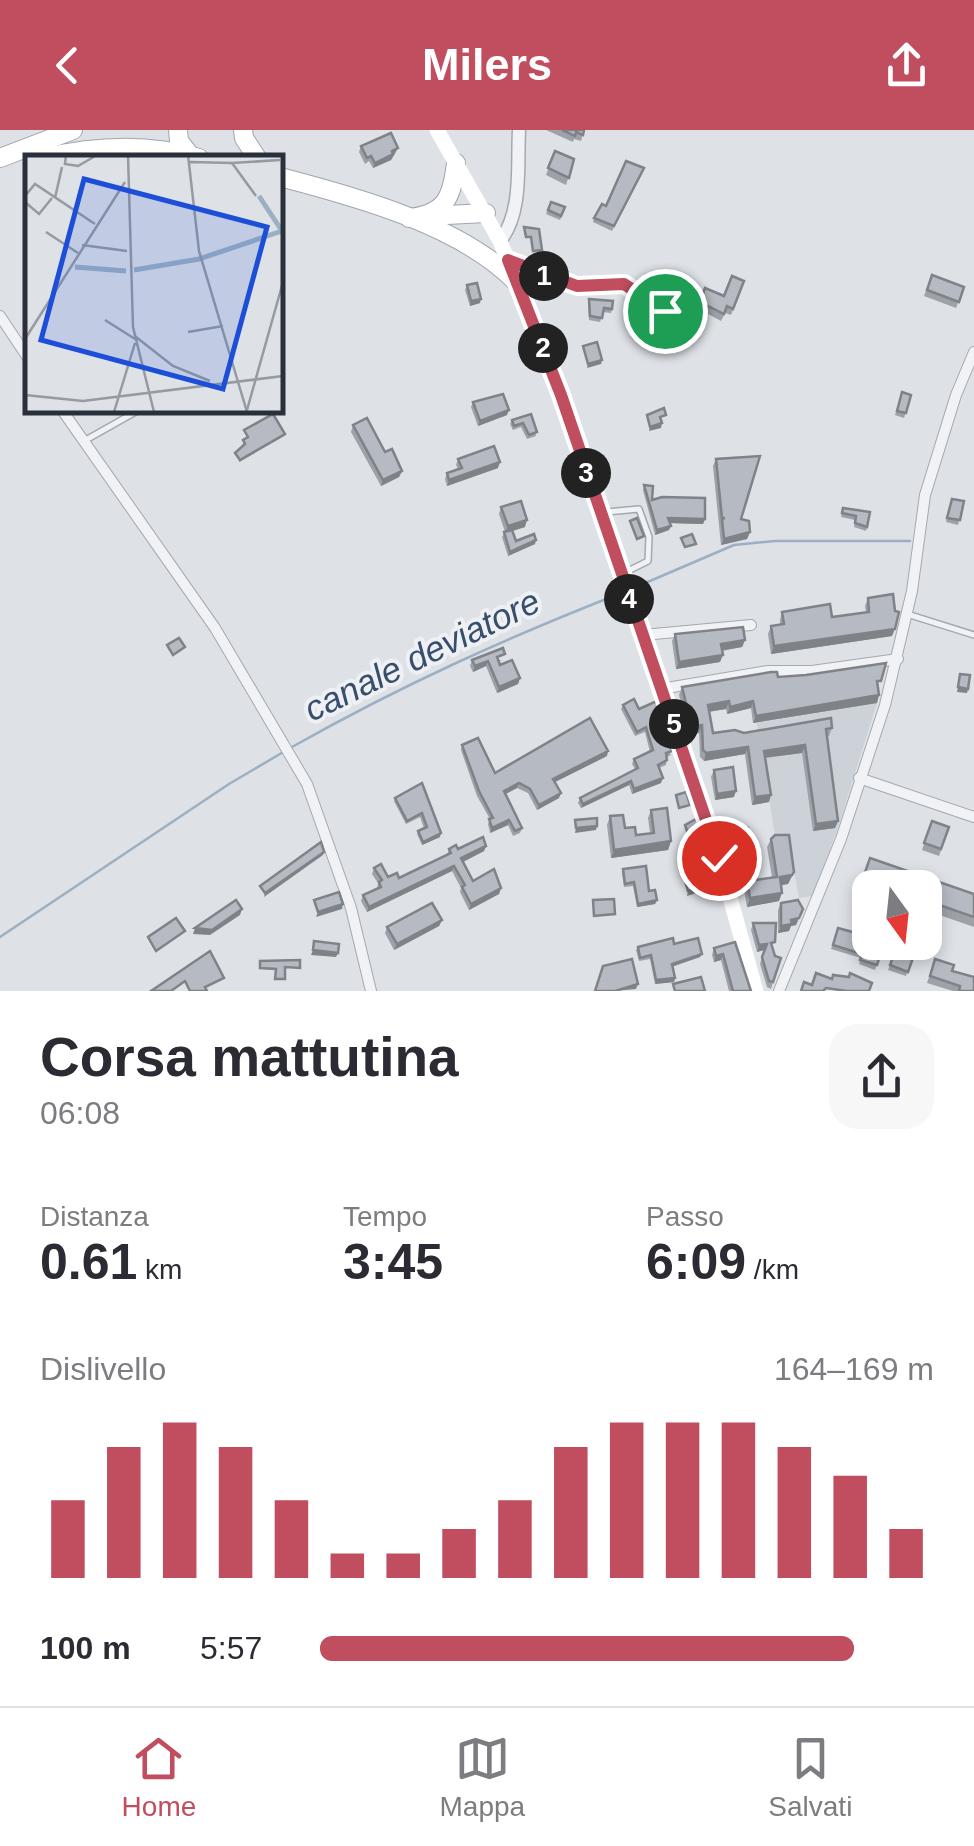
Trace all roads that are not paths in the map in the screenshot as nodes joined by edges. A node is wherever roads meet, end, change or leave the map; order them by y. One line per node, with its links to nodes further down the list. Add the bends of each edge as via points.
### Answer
1 (72, 130): 10 (main road)
2 (178, 130): 8 (main road)
3 (437, 130): 12 (main road)
4 (519, 130): 18 (street, via 514,210)
5 (241, 133): 9 (main road)
6 (62, 155): 7 (main road, via 108,148)
7 (184, 155)
8 (194, 155)
9 (255, 155)
10 (0, 158)
11 (25, 162): 13 (main road)
12 (456, 163): 15 (main road); 16 (main road, via 443,205)
13 (0, 168)
14 (282, 176): 16 (main road)
15 (486, 213): 16 (main road); 17 (main road); 18 (main road)
16 (417, 217): 17 (main road)
17 (454, 236): 20 (main road)
18 (500, 240): 19 (main road)
19 (508, 260): 20 (main road); 21 (lane, via 577,286 624,284 651,304)
20 (518, 284): 28 (main road)
21 (682, 314)
22 (0, 316): 24 (street)
23 (974, 352): 30 (street, via 925,494)
24 (25, 354)
25 (63, 412): 27 (street)
26 (136, 412): 27 (lane)
27 (84, 442): 38 (street, via 215,628 292,757 322,819)
28 (600, 514): 29 (main road); 29 (lane, via 639,509 648,561)
29 (625, 585): 33 (main road)
30 (907, 614): 32 (lane); 34 (street)
31 (751, 625): 33 (street)
32 (974, 635)
33 (642, 636): 35 (main road)
34 (898, 658): 35 (street); 36 (street)
35 (662, 689): 39 (main road)
36 (859, 778): 37 (street); 40 (street)
37 (974, 818)
38 (371, 991)
39 (756, 991)
40 (779, 991)

